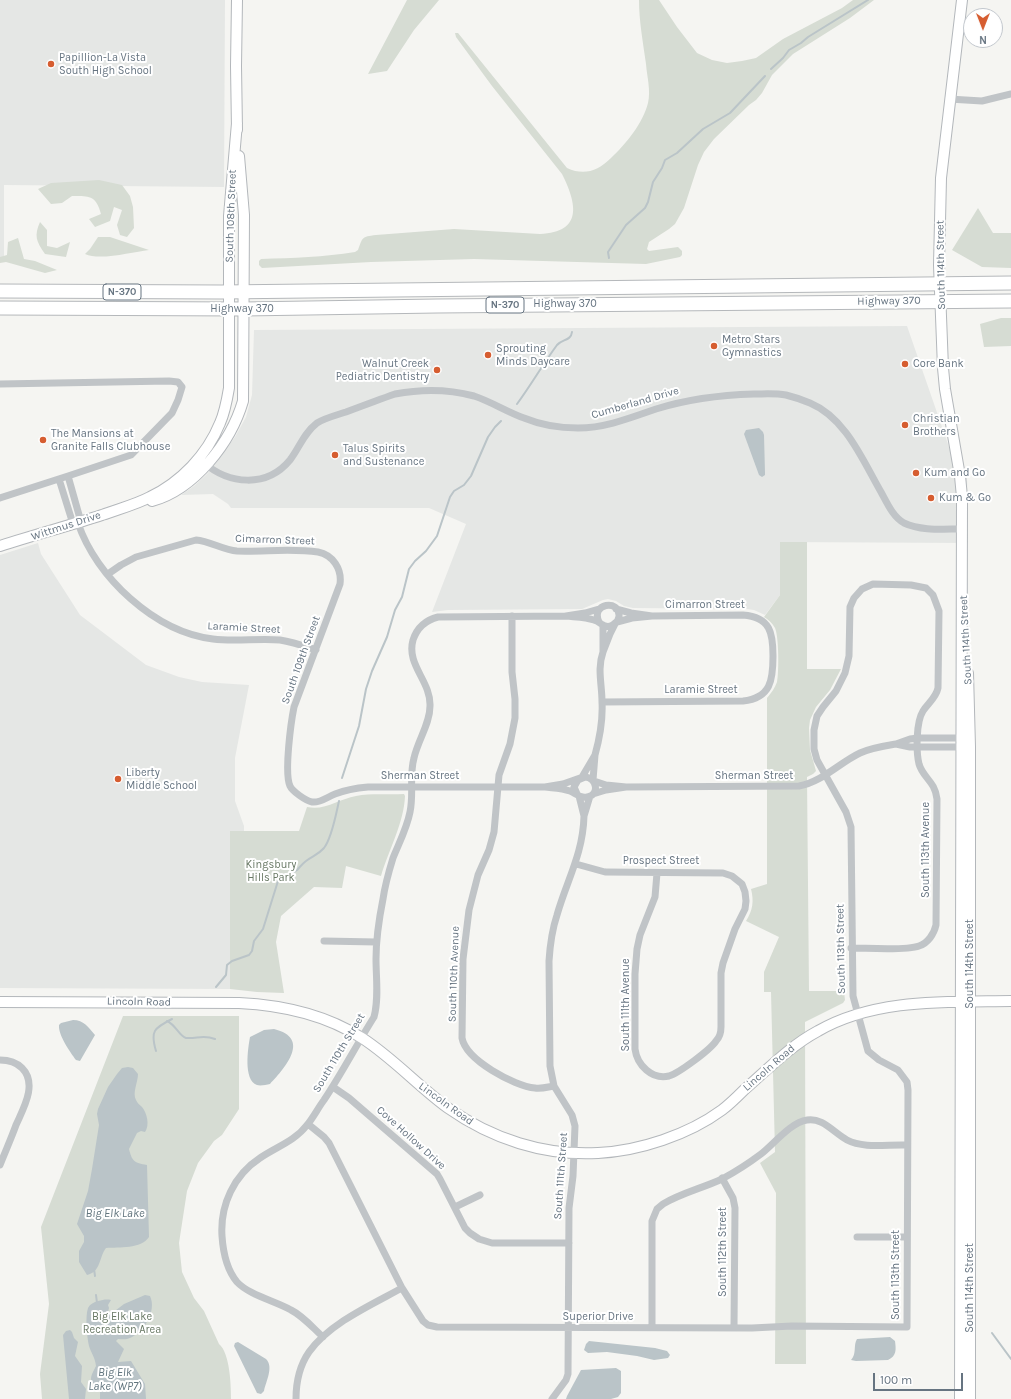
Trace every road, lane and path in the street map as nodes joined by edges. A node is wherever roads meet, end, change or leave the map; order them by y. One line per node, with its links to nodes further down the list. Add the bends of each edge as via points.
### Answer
1 (237, 0): 5 (street, South 108th Street)
2 (962, 0): 4 (street, South 114th Street)
3 (1011, 94): 4 (street, via 982,101)
4 (949, 99): 7 (street, South 114th Street, via 941,178)
5 (237, 123): 9 (street, South 108th Street, via 229,216); 10 (street, South 108th Street, via 244,215)
6 (1011, 283): 7 (highway, Highway 370 / N-370)
7 (940, 284): 10 (highway, Highway 370 / N-370); 12 (street, South 114th Street)
8 (0, 292): 9 (highway, Highway 370 / N-370)
9 (229, 292): 10 (highway, Highway 370 / N-370); 14 (street, South 108th Street)
10 (244, 292): 15 (street, Wittmus Drive)
11 (1011, 300): 12 (highway, Highway 370 / N-370)
12 (941, 301): 15 (highway, Highway 370 / N-370); 22 (street, South 114th Street, via 943,368 960,476)
13 (0, 308): 14 (highway, Highway 370 / N-370)
14 (229, 309): 15 (highway, Highway 370 / N-370); 17 (street, Wittmus Drive, via 229,388 226,408 221,423 204,452)
15 (244, 309): 17 (street, Wittmus Drive, via 243,400 239,416 223,442)
16 (0, 384): 18 (street, via 169,380 178,382 182,387 172,413 131,455)
17 (202, 462): 21 (street, Wittmus Drive, via 186,484 169,495); 22 (street, Cumberland Drive, via 232,478 251,481 261,479 286,464 303,437 318,422 407,392 440,390 460,393 538,423 578,428 629,419 694,399 727,395 786,395 813,404 836,420 853,442 892,511 903,522 918,527)
18 (68, 476): 19 (street); 21 (street)
19 (59, 479): 20 (street); 21 (street)
20 (0, 498)
21 (77, 523): 23 (street, Wittmus Drive); 25 (street, Laramie Street)
22 (961, 529): 39 (street, South 114th Street)
23 (0, 546)
24 (330, 557): 25 (street, Cimarron Street, via 313,551 234,550 193,540 136,558); 34 (street, South 109th Street, via 338,569 340,582)
25 (108, 574): 34 (street, Laramie Street, via 134,601 184,632 217,639 283,641)
26 (858, 593): 38 (street, South 113th Avenue, via 862,588 873,584 911,584 926,588 935,599 939,611 938,688 920,716); 43 (street, South 113th Street, via 850,607 850,650 845,673 836,691 820,711 815,724 815,752)
27 (616, 608): 28 (street, via 608,605); 31 (street, Cimarron Street); 33 (street, via 619,614)
28 (599, 609): 30 (street); 32 (street, via 597,616)
29 (512, 616): 30 (street); 46 (street, South 110th Avenue, via 515,718 510,744 500,770); 49 (street, South 110th Street, via 438,617 422,625 415,634 412,654 414,663 427,686 430,706 428,720 414,756)
30 (566, 616): 32 (street, via 588,618)
31 (652, 616): 33 (street, Cimarron Street); 36 (street, Cimarron Street, via 754,617 763,622 772,634)
32 (601, 623): 33 (street, via 607,626); 35 (street)
33 (616, 623): 35 (street)
34 (316, 650): 52 (street, South 109th Street, via 294,707 291,723 288,774 290,787)
35 (603, 652): 37 (street, via 599,669)
36 (773, 661): 37 (street, Laramie Street, via 773,675 768,687 760,696 750,700)
37 (602, 702): 42 (street, via 601,728)
38 (918, 738): 39 (street, Sherman Street); 40 (street, Sherman Street); 41 (street, South 113th Avenue)
39 (966, 743): 41 (street, Sherman Street); 61 (street, South 114th Street)
40 (896, 744): 41 (street, Sherman Street); 43 (street, Sherman Street, via 860,753)
41 (918, 747): 58 (street, South 113th Avenue, via 920,769 933,785 937,799 937,920 933,934 918,947)
42 (595, 754): 44 (street); 45 (street)
43 (825, 774): 48 (street, Sherman Street, via 809,784 792,787); 58 (street, South 113th Street, via 846,812 851,827)
44 (581, 777): 45 (street); 47 (street, Sherman Street); 50 (street, via 574,787)
45 (593, 781): 48 (street, Sherman Street); 51 (street, via 596,788)
46 (498, 787): 47 (street, Sherman Street); 49 (street, Sherman Street); 66 (street, South 110th Avenue, via 497,815 491,845 475,885 466,924 463,1041 473,1056 505,1078 532,1088)
47 (545, 787): 50 (street, Sherman Street, via 563,789)
48 (626, 787): 51 (street, Sherman Street)
49 (412, 788): 52 (street, Sherman Street, via 368,787 334,794 322,801 312,802); 57 (street, South 110th Street, via 410,812 393,858)
50 (578, 795): 51 (street, via 584,798); 53 (street, South 111th Street)
51 (592, 795): 53 (street, South 111th Street)
52 (299, 796)
53 (584, 816): 54 (street, South 111th Street)
54 (576, 864): 55 (street, Prospect Street, via 605,872); 66 (street, South 111th Street, via 557,915 550,946 550,1066)
55 (657, 873): 65 (street, South 111th Avenue, via 656,893 640,936 636,956 636,1049 637,1058 643,1068 652,1074); 65 (street, Prospect Street, via 723,873 734,877 743,886 746,898 745,909 735,929 722,969 720,1036 713,1045 680,1071)
56 (324, 941): 57 (street)
57 (376, 942): 63 (street, South 110th Street, via 376,1010)
58 (851, 948): 62 (street, South 113th Street, via 853,996)
59 (1011, 1001): 61 (street, Lincoln Road)
60 (0, 1002): 63 (street, Lincoln Road, via 254,1004 315,1016)
61 (966, 1002): 62 (street, Lincoln Road, via 898,1006); 86 (street, South 114th Street); 87 (street, South 114th Street)
62 (858, 1014): 69 (street, South 113th Street, via 868,1051 898,1070 907,1082); 70 (street, Lincoln Road, via 819,1030 792,1047 722,1110 682,1133 633,1148 599,1153)
63 (362, 1038): 67 (street, South 110th Street); 70 (street, Lincoln Road, via 448,1108 475,1125 520,1144)
64 (0, 1060): 71 (street, via 18,1064 28,1076 29,1084 28,1098)
65 (663, 1076)
66 (554, 1086): 70 (street, South 111th Street, via 574,1120)
67 (333, 1087): 68 (street, South 110th Street); 74 (street, Cove Hollow Drive, via 436,1174)
68 (308, 1124): 78 (street, via 329,1143); 83 (street, via 294,1138 250,1166 235,1183 222,1215 222,1247 237,1282 298,1314)
69 (907, 1145): 72 (street, via 855,1143 816,1120 807,1120 796,1124 761,1154); 76 (street, South 113th Street)
70 (574, 1153): 77 (street, South 111th Street)
71 (0, 1165)
72 (722, 1178): 79 (street, via 670,1200 654,1214); 82 (street, South 112th Street, via 735,1203)
73 (480, 1194): 74 (street)
74 (455, 1207): 77 (street, Cove Hollow Drive, via 468,1230 482,1241)
75 (857, 1237): 76 (street)
76 (907, 1237): 80 (street, South 113th Street)
77 (569, 1243): 81 (street, South 111th Street)
78 (402, 1288): 81 (street, Superior Drive, via 428,1325); 83 (street, via 332,1329)
79 (652, 1327): 81 (street, Superior Drive); 82 (street, Superior Drive)
80 (907, 1327): 82 (street, Superior Drive)
81 (569, 1328): 85 (street, South 111th Street, via 568,1374)
82 (734, 1328)
83 (323, 1337): 84 (street, via 309,1353 300,1372)
84 (296, 1399)
85 (552, 1399)
86 (960, 1399)
87 (970, 1399)

